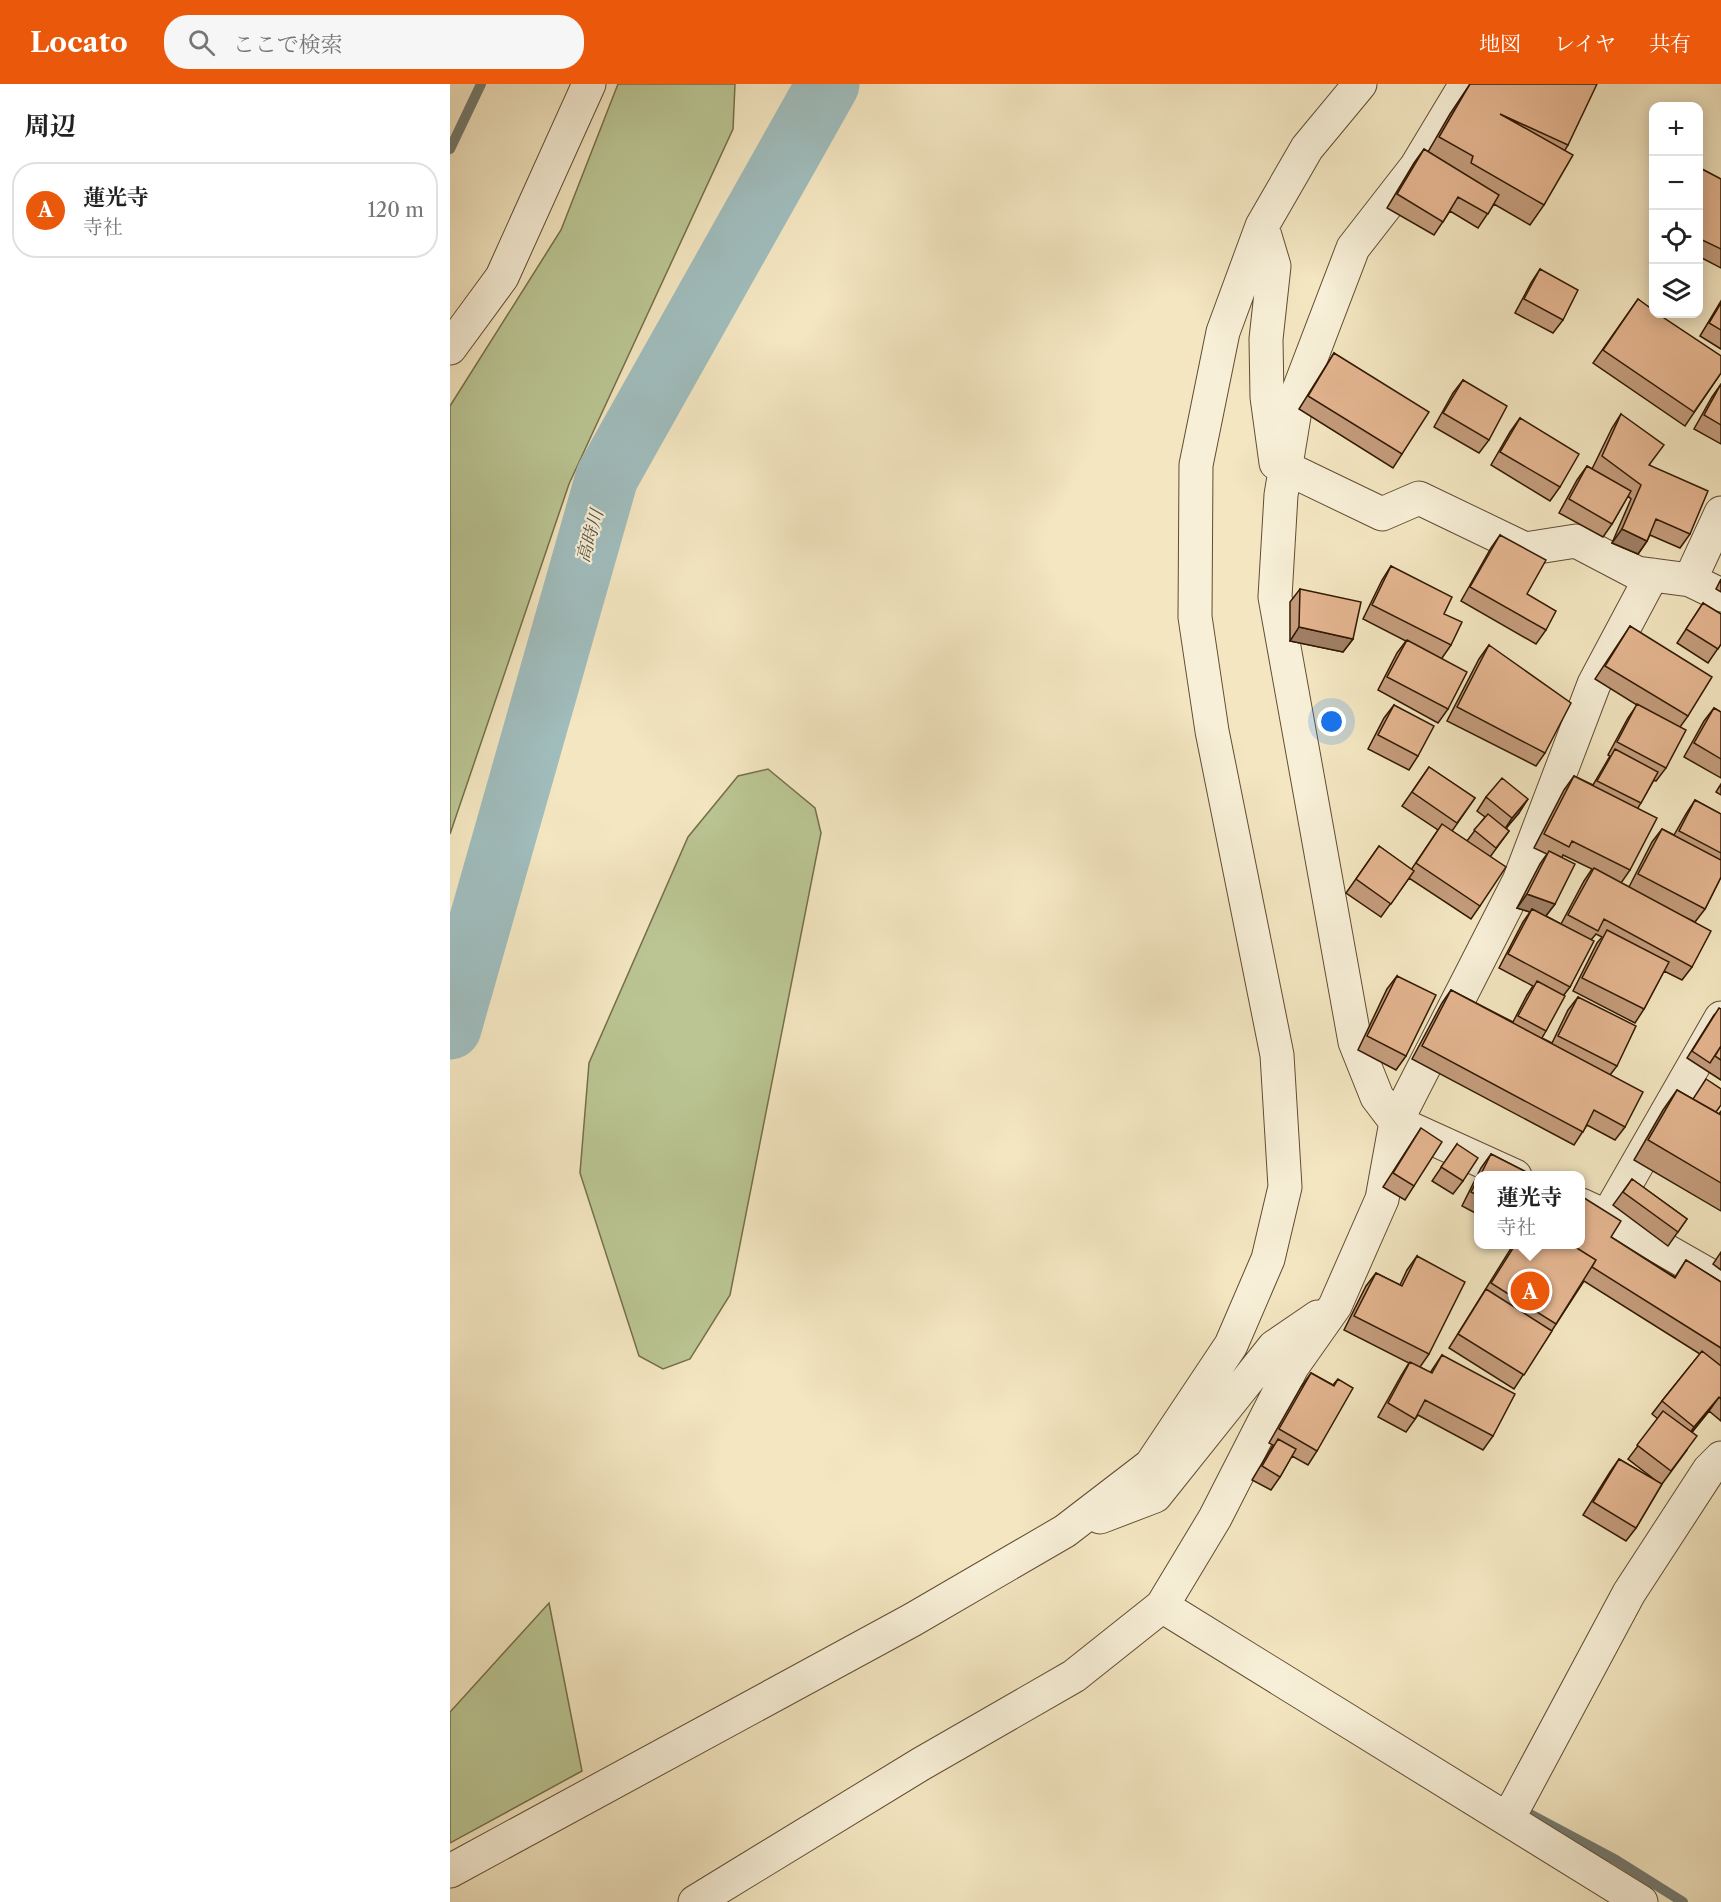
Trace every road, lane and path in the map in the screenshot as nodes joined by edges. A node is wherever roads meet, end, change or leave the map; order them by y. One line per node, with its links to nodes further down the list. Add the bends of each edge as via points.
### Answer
1 (589, 84): 5 (street, via 502,277)
2 (1360, 84): 4 (street, via 1307,148)
3 (1466, 84): 6 (street, via 1416,167 1353,248 1298,392)
4 (1262, 226): 6 (street, via 1274,266 1266,339 1267,396 1276,463); 18 (street, via 1223,332 1196,465 1195,617 1212,731 1277,1055 1285,1186 1268,1259 1231,1345 1151,1465)
5 (450, 348)
6 (1286, 467): 8 (street, via 1382,514 1419,498 1525,549 1575,541 1637,573); 12 (street, via 1275,597 1355,1042 1377,1097)
7 (1721, 513): 9 (street)
8 (1652, 575): 9 (street); 12 (street, via 1594,684 1519,881)
9 (1690, 580): 10 (street)
10 (1721, 596)
11 (1721, 1018): 14 (street)
12 (1396, 1122): 13 (street); 16 (street, via 1382,1199)
13 (1504, 1171)
14 (1594, 1211): 15 (street)
15 (1721, 1282)
16 (1335, 1306): 18 (street, via 1274,1347 1155,1496); 19 (street, via 1292,1367 1215,1518)
17 (1721, 1458): 20 (street, via 1708,1470 1629,1593)
18 (1065, 1531): 21 (street, via 912,1620)
19 (1162, 1606): 20 (street); 22 (street, via 1074,1676)
20 (1508, 1819): 23 (street)
21 (450, 1871)
22 (695, 1902)
23 (1641, 1902)

